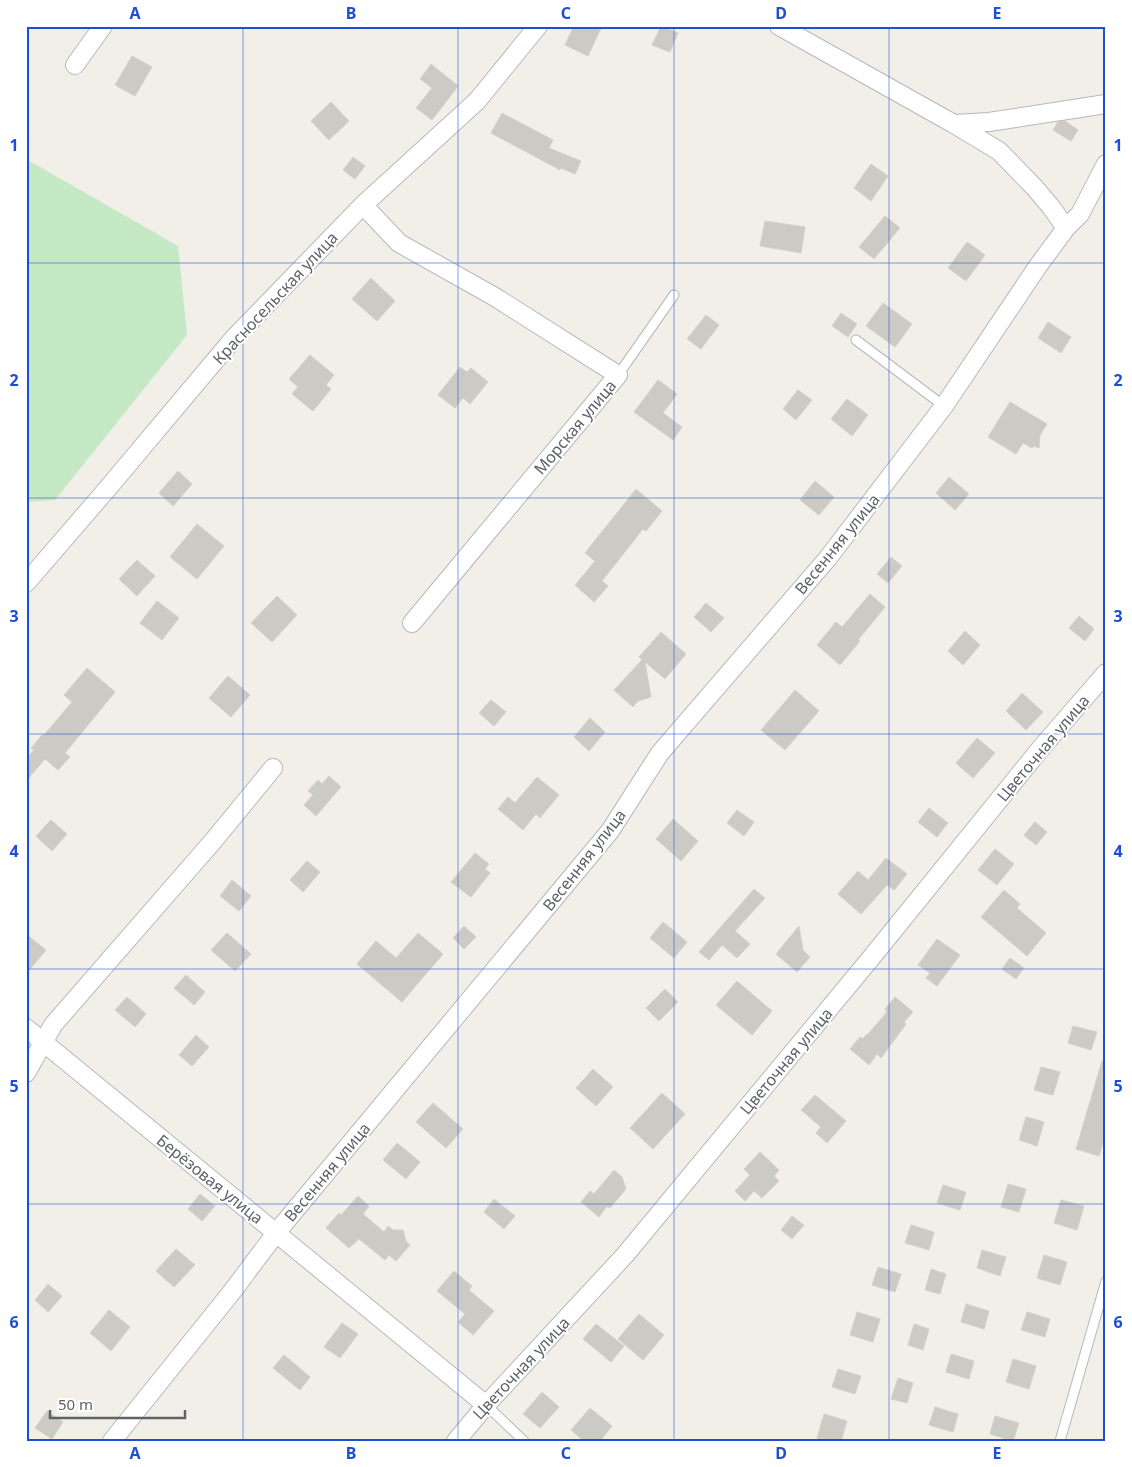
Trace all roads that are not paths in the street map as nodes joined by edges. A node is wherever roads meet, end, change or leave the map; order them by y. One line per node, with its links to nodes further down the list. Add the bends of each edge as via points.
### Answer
1 (103, 26): 4 (street)
2 (538, 26): 8 (street, Красносельская улица, via 477,101)
3 (779, 26): 6 (street)
4 (75, 65)
5 (1106, 104): 6 (street, via 989,122)
6 (954, 124): 9 (street, via 999,151 1035,188)
7 (1106, 164): 9 (street, Весенняя улица, via 1080,214)
8 (363, 205): 12 (street, Морская улица, via 399,243 495,296); 14 (street, Красносельская улица, via 234,338)
9 (1066, 228): 13 (street, Весенняя улица)
10 (674, 294): 12 (lane)
11 (856, 340): 13 (lane)
12 (618, 375): 15 (street, Морская улица)
13 (944, 406): 21 (street, Весенняя улица, via 828,558 660,754 610,831)
14 (26, 583)
15 (412, 623)
16 (1106, 673): 23 (street, Цветочная улица, via 625,1255)
17 (273, 768): 19 (street, via 53,1025)
18 (26, 1028): 19 (street, Берёзовая улица)
19 (43, 1043): 20 (street); 21 (street, Берёзовая улица)
20 (26, 1073)
21 (276, 1233): 23 (street, Берёзовая улица); 24 (street, Весенняя улица)
22 (1106, 1280): 27 (lane)
23 (486, 1405): 25 (street, Цветочная улица); 26 (lane)
24 (112, 1441)
25 (456, 1441)
26 (524, 1441)
27 (1060, 1441)

